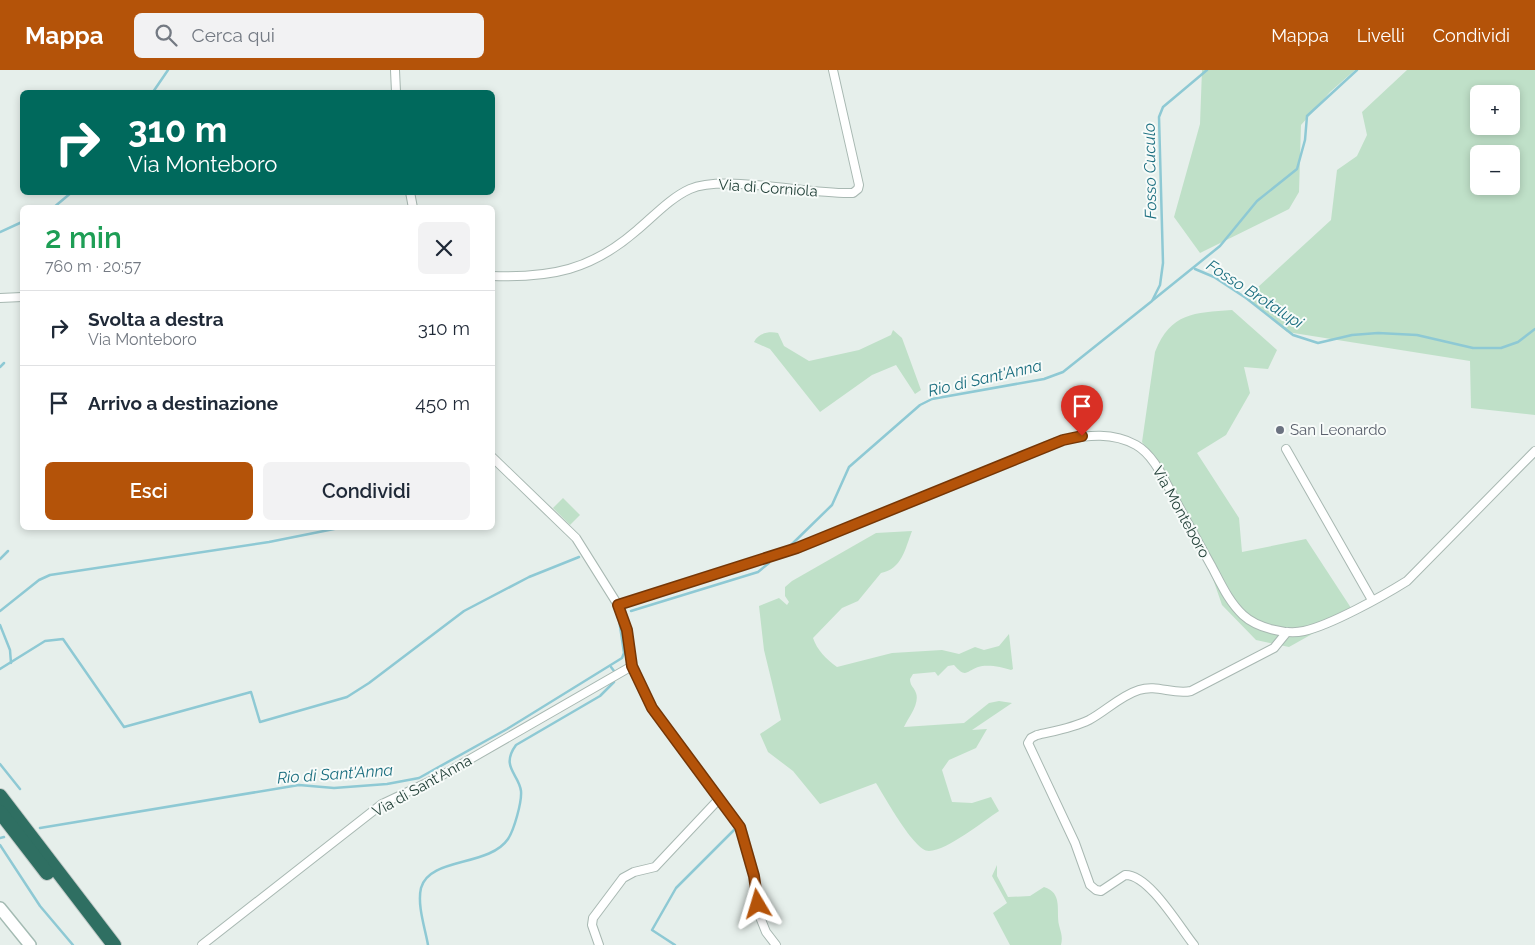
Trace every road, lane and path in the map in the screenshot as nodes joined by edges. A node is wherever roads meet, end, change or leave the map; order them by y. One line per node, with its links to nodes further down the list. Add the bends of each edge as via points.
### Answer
1 (395, 70): 3 (street)
2 (833, 70): 4 (street, Via di Corniola, via 858,190 852,193 812,192 723,184 691,188 597,260 546,275)
3 (396, 90)
4 (495, 276)
5 (20, 297): 6 (street)
6 (0, 298)
7 (1286, 449): 10 (street)
8 (1535, 451): 10 (street, Via Monteboro, via 1407,581)
9 (495, 460): 11 (street, via 576,538)
10 (1372, 600): 12 (street, Via Monteboro, via 1319,626)
11 (618, 605): 12 (street, Via Monteboro, via 797,548 1063,440 1105,435 1138,446 1149,456 1228,596 1244,616); 13 (street, via 627,630)
12 (1287, 632): 23 (street, via 1274,648 1191,691 1138,690 1088,720 1037,735 1028,743 1075,843 1090,885 1101,890 1125,875 1138,878 1163,901)
13 (632, 666): 15 (street, via 652,708); 20 (street, Via di Sant'Anna, via 439,777 382,804)
14 (0, 796): 18 (highway)
15 (719, 799): 21 (street, via 655,868 623,878 593,918); 22 (street, via 740,827 754,876 760,917)
16 (0, 812): 18 (highway)
17 (0, 908): 19 (main road)
18 (107, 943)
19 (30, 945)
20 (202, 945)
21 (599, 945)
22 (776, 945)
23 (1194, 945)

